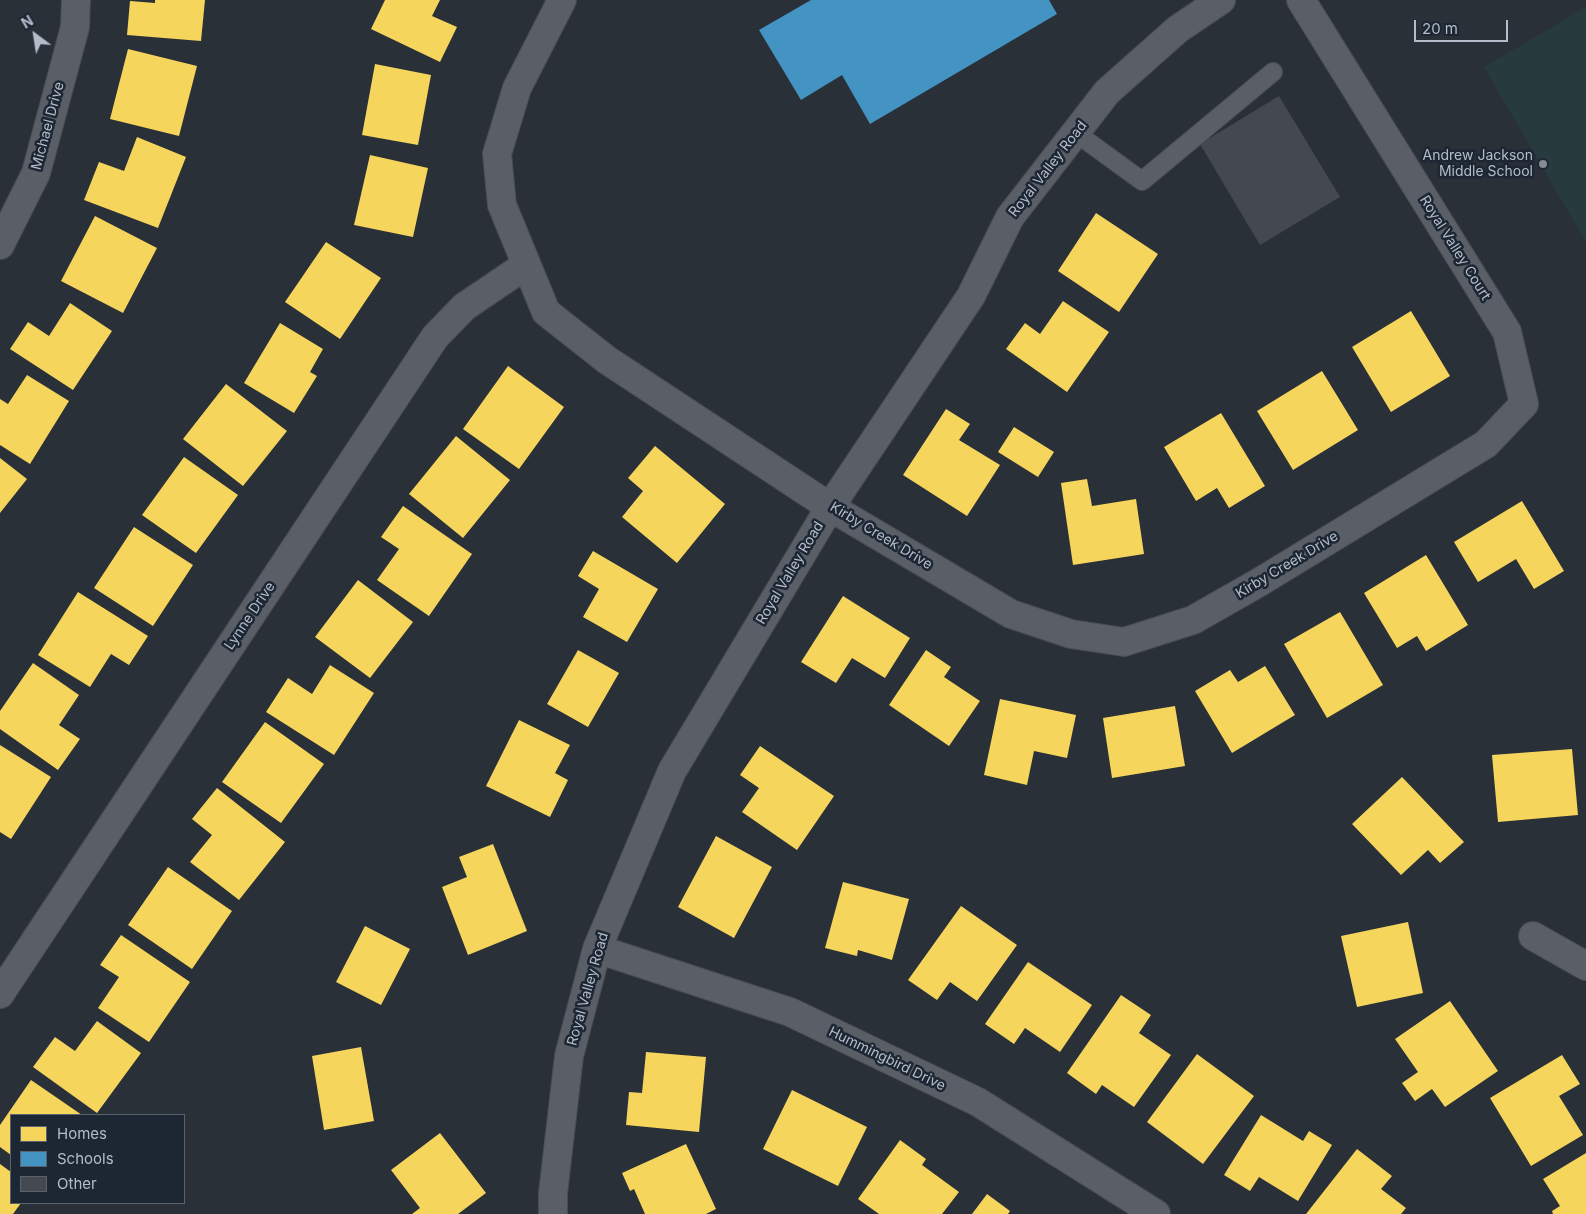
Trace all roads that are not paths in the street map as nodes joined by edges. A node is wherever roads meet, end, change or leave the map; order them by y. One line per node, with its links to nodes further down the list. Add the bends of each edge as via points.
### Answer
1 (76, 0): 7 (street, Michael Drive, via 75,27 36,173)
2 (562, 0): 8 (street, Kirby Creek Drive, via 517,88 498,154 502,205)
3 (1221, 0): 6 (street, Royal Valley Road, via 1178,29 1107,92)
4 (1301, 0): 9 (street, Royal Valley Court, via 1507,332)
5 (1273, 72): 6 (lane, via 1142,181)
6 (1076, 133): 10 (street, Royal Valley Road, via 1010,217 971,296)
7 (0, 245)
8 (526, 265): 10 (street, Kirby Creek Drive, via 546,312 607,360); 14 (street, Lynne Drive, via 464,307 435,337)
9 (1524, 404): 10 (street, Kirby Creek Drive, via 1486,444 1258,583 1193,620 1124,642 1070,634 1011,614)
10 (830, 506): 12 (street, Royal Valley Road, via 672,771)
11 (1532, 936): 13 (street)
12 (597, 950): 15 (street, Royal Valley Road, via 569,1056); 16 (street, Hummingbird Drive, via 790,1012 978,1102)
13 (1586, 966)
14 (0, 994)
15 (553, 1214)
16 (1156, 1214)

